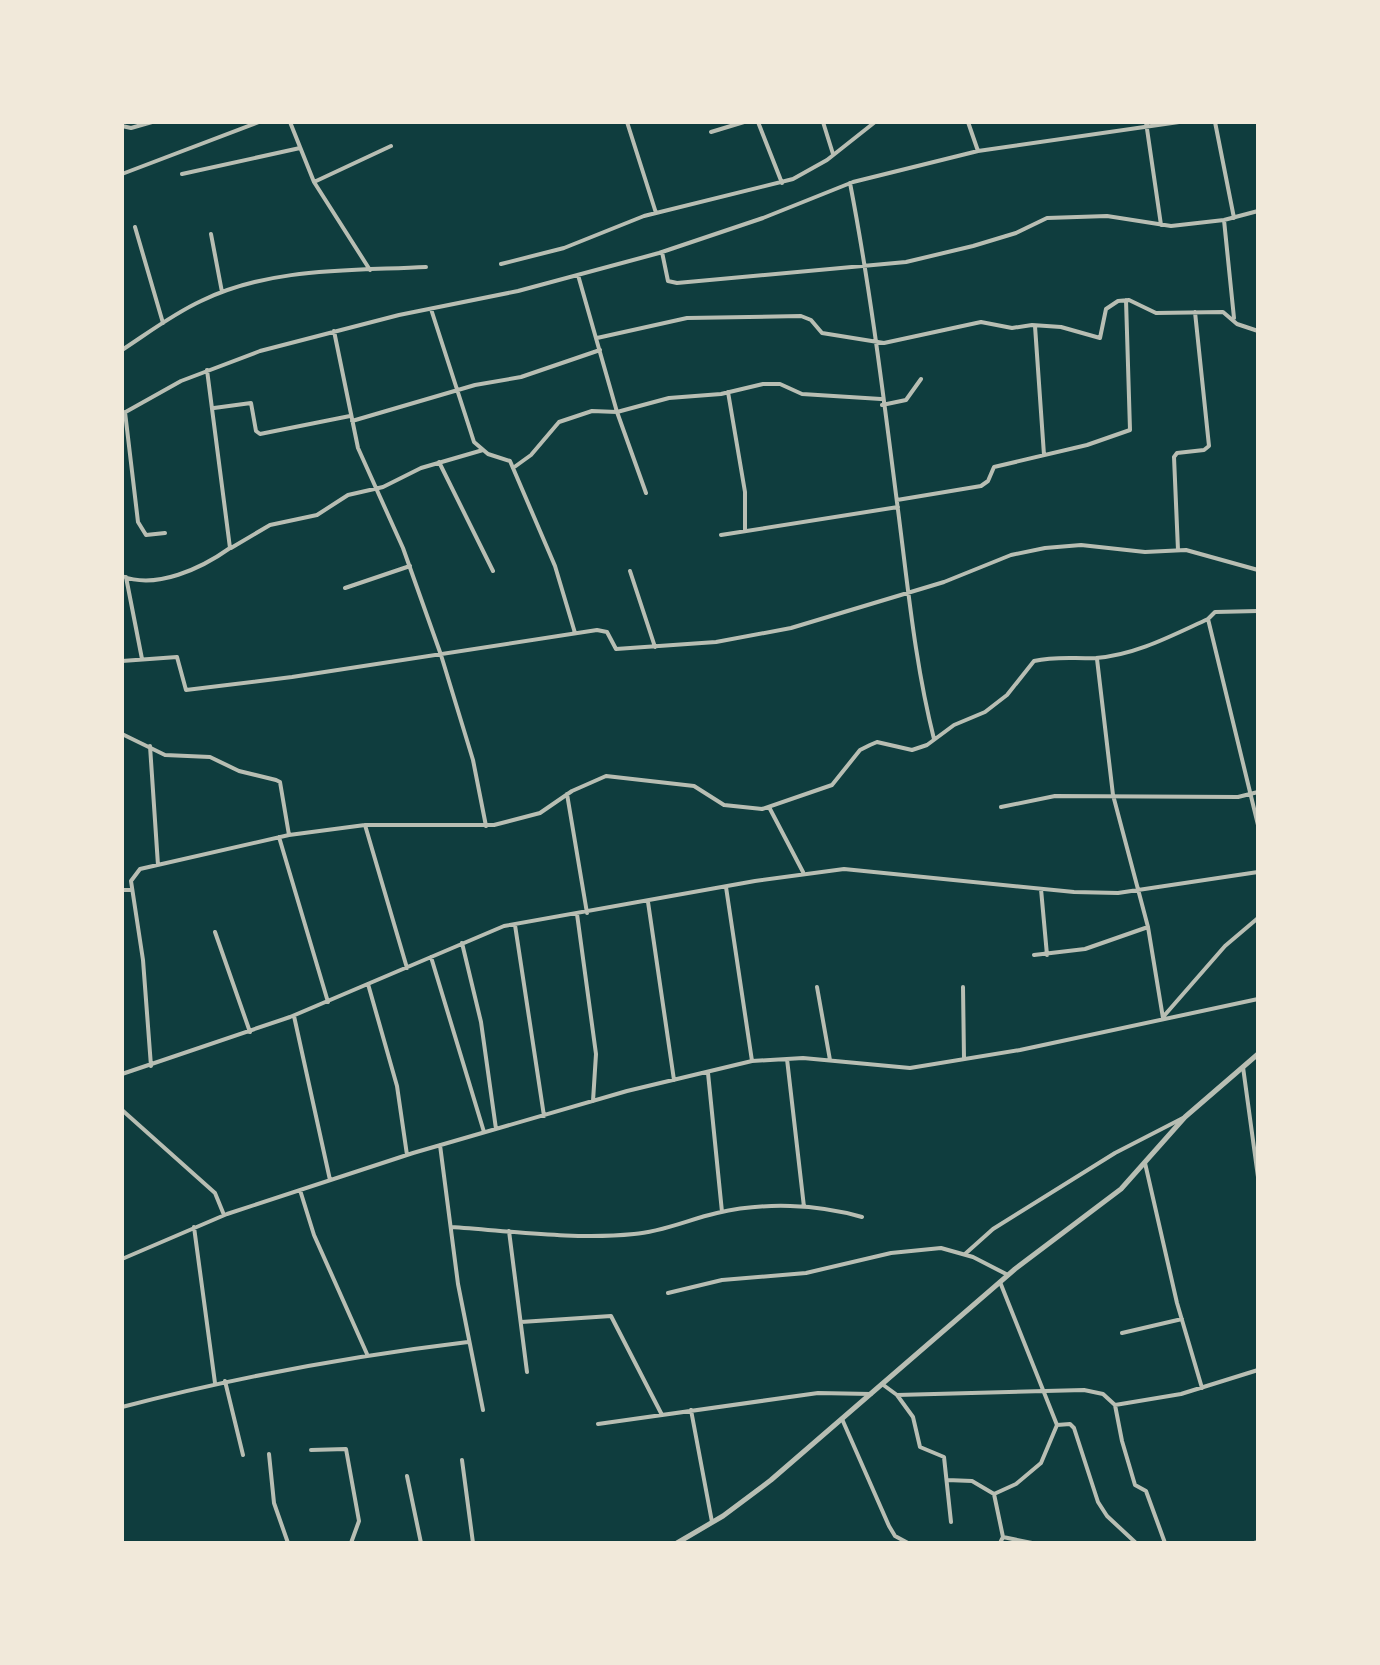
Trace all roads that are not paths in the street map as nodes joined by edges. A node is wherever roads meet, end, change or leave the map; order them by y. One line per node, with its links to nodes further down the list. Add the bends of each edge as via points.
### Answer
1 (152, 122): 13 (street)
2 (259, 122): 19 (street)
3 (290, 122): 16 (street)
4 (627, 122): 25 (street)
5 (743, 122): 14 (street)
6 (758, 122): 22 (street)
7 (823, 122): 18 (street)
8 (875, 122): 18 (street)
9 (968, 122): 17 (street)
10 (1179, 122): 12 (street)
11 (1215, 122): 26 (street)
12 (1146, 124): 17 (street); 28 (street)
13 (122, 126)
14 (711, 132)
15 (391, 146): 21 (street)
16 (300, 148): 20 (street); 21 (street)
17 (978, 151): 23 (street)
18 (833, 156): 22 (street)
19 (122, 174)
20 (182, 174)
21 (314, 182): 35 (street)
22 (782, 183): 25 (street)
23 (850, 183): 31 (street); 34 (street)
24 (1258, 211): 26 (street)
25 (656, 213): 32 (street, via 564,248)
26 (1234, 218): 27 (street)
27 (1224, 220): 28 (street); 41 (street)
28 (1161, 225): 34 (street, via 1107,216 1047,218 973,246)
29 (135, 227): 42 (street)
30 (211, 234): 37 (street)
31 (662, 252): 34 (street, via 670,283); 36 (street)
32 (501, 264)
33 (426, 267): 35 (street)
34 (866, 267): 47 (street)
35 (370, 270): 37 (street, via 267,279)
36 (578, 275): 39 (street); 46 (street)
37 (222, 292): 42 (street)
38 (1126, 300): 40 (street, via 1156,313); 43 (street, via 1106,309 1100,338); 60 (street, via 1132,427)
39 (431, 309): 44 (street); 52 (street)
40 (1195, 312): 41 (street, via 1223,312); 70 (street, via 1209,446 1174,457)
41 (1234, 320): 45 (street)
42 (163, 323): 48 (street)
43 (1035, 325): 47 (street, via 1012,328 981,322 931,330 912,339); 60 (street)
44 (334, 331): 50 (street); 58 (street)
45 (1258, 331)
46 (597, 338): 47 (street, via 687,318 801,316 822,333); 49 (street)
47 (877, 341): 54 (street)
48 (122, 350)
49 (600, 350): 52 (street, via 521,377); 56 (street)
50 (207, 370): 55 (street); 57 (street)
51 (921, 379): 54 (street, via 906,400)
52 (459, 390): 58 (street); 59 (street, via 474,442)
53 (728, 392): 54 (street, via 780,384 802,394); 56 (street, via 669,398); 66 (street, via 745,492)
54 (882, 402): 65 (street)
55 (214, 408): 58 (street, via 251,403 260,434); 69 (street)
56 (617, 412): 62 (street, via 592,411 559,422); 64 (street)
57 (124, 413): 67 (street, via 140,529 146,535)
58 (351, 419): 63 (street)
59 (483, 450): 61 (street); 62 (street, via 510,461)
60 (1044, 455): 65 (street, via 994,467 981,486)
61 (439, 462): 63 (street); 73 (street)
62 (513, 468): 80 (street, via 555,566)
63 (377, 488): 69 (street, via 348,495 317,515 270,525); 71 (street)
64 (646, 493)
65 (897, 504): 66 (street); 77 (street)
66 (745, 531): 68 (street)
67 (165, 533)
68 (721, 535)
69 (230, 548): 75 (street, via 177,575)
70 (1178, 550): 72 (street); 77 (street, via 1045,548)
71 (410, 566): 76 (street); 82 (street)
72 (1258, 570)
73 (493, 571)
74 (630, 571): 81 (street)
75 (124, 577): 84 (street)
76 (345, 588)
77 (908, 590): 81 (street, via 791,628); 87 (street, via 921,688)
78 (1258, 611): 79 (street, via 1215,612)
79 (1208, 619): 83 (street, via 1138,650); 92 (street)
80 (575, 633): 81 (street, via 605,630 616,649); 82 (street)
81 (655, 647)
82 (441, 655): 84 (street, via 186,690 177,657); 97 (street, via 473,760)
83 (1097, 658): 87 (street, via 1034,661 1007,695); 91 (street)
84 (142, 659): 85 (street)
85 (122, 661)
86 (122, 734): 88 (street)
87 (934, 739): 93 (street, via 912,750 877,742 860,750 832,785)
88 (150, 746): 98 (street, via 177,758 219,759 239,771 280,782); 100 (street)
89 (1258, 792): 92 (street)
90 (567, 794): 93 (street, via 606,776 694,786 724,805 742,809); 97 (street, via 529,817); 109 (street)
91 (1113, 795): 92 (street); 94 (street, via 1055,796); 105 (street)
92 (1250, 796): 96 (street)
93 (769, 807): 102 (street)
94 (1001, 807)
95 (365, 825): 97 (street); 98 (street); 119 (street)
96 (1258, 825)
97 (486, 826)
98 (289, 835): 99 (street)
99 (279, 837): 100 (street); 124 (street)
100 (158, 865): 107 (street, via 136,873)
101 (1258, 872): 105 (street)
102 (804, 873): 103 (street); 104 (street, via 844,869)
103 (726, 887): 108 (street); 132 (street)
104 (1041, 889): 105 (street); 117 (street)
105 (1136, 889): 113 (street)
106 (122, 890): 107 (street)
107 (132, 890): 133 (street)
108 (648, 902): 109 (street); 137 (street)
109 (587, 913): 110 (street)
110 (577, 914): 112 (street); 138 (street, via 596,1054)
111 (1258, 918): 126 (street, via 1225,946)
112 (515, 925): 115 (street); 140 (street)
113 (1148, 927): 117 (street, via 1085,949); 126 (street)
114 (215, 932): 127 (street)
115 (462, 943): 118 (street); 142 (street, via 481,1022)
116 (1034, 955): 117 (street)
117 (1047, 955)
118 (431, 957): 119 (street); 143 (street)
119 (407, 968): 120 (street)
120 (368, 984): 124 (street); 145 (street, via 397,1086)
121 (817, 987): 131 (street)
122 (963, 987): 130 (street)
123 (1258, 999): 126 (street)
124 (328, 1002): 125 (street)
125 (294, 1016): 127 (street); 148 (street)
126 (1163, 1018): 130 (street)
127 (250, 1032): 133 (street)
128 (1258, 1054): 134 (street)
129 (787, 1059): 131 (street); 132 (street); 150 (street)
130 (964, 1059): 131 (street, via 910,1068)
131 (830, 1060)
132 (752, 1061): 135 (street)
133 (151, 1066): 136 (street)
134 (1243, 1067): 141 (street); 147 (street)
135 (708, 1073): 137 (street); 151 (street)
136 (122, 1074)
137 (674, 1080): 138 (street)
138 (593, 1101): 140 (street)
139 (122, 1110): 152 (street, via 215,1193)
140 (544, 1116): 142 (street)
141 (1185, 1117): 146 (street); 157 (street, via 1115,1153 993,1229)
142 (496, 1129): 143 (street)
143 (484, 1132): 144 (street)
144 (440, 1145): 145 (street); 155 (street)
145 (407, 1155): 148 (street)
146 (1145, 1163): 159 (street, via 1121,1189); 162 (street)
147 (1258, 1177)
148 (330, 1180): 149 (street)
149 (300, 1190): 152 (street); 166 (street, via 314,1235)
150 (804, 1207): 151 (street); 153 (street, via 840,1209)
151 (722, 1212): 156 (street, via 634,1234)
152 (224, 1215): 154 (street)
153 (862, 1217)
154 (194, 1227): 158 (street); 170 (street)
155 (451, 1227): 156 (street); 165 (street)
156 (509, 1231): 163 (street)
157 (965, 1254): 159 (street); 161 (street, via 941,1248 906,1251 806,1273 722,1280)
158 (122, 1259)
159 (1008, 1275): 160 (street)
160 (1000, 1282): 171 (street); 173 (street)
161 (668, 1293)
162 (1182, 1319): 164 (street); 172 (street)
163 (521, 1322): 168 (street); 181 (street, via 611,1316)
164 (1122, 1333)
165 (468, 1342): 166 (street); 178 (street)
166 (367, 1354): 169 (street)
167 (1258, 1370): 172 (street)
168 (527, 1372)
169 (225, 1381): 170 (street); 187 (street)
170 (215, 1383): 177 (street)
171 (882, 1384): 174 (street); 175 (street)
172 (1202, 1388): 176 (street)
173 (1041, 1390): 175 (street); 176 (street, via 1098,1392); 184 (street)
174 (871, 1394): 179 (street, via 818,1393); 182 (street)
175 (897, 1395): 190 (street, via 913,1417 920,1447 944,1457)
176 (1115, 1405): 205 (street, via 1135,1485 1146,1491)
177 (122, 1406): 180 (street)
178 (483, 1410)
179 (691, 1410): 181 (street); 192 (street)
180 (123, 1415)
181 (662, 1415): 183 (street)
182 (842, 1419): 192 (street); 195 (street, via 889,1526)
183 (598, 1424)
184 (1057, 1425): 191 (street, via 1041,1463); 204 (street, via 1074,1428 1098,1502)
185 (311, 1450): 197 (street, via 346,1449 359,1521)
186 (269, 1454): 196 (street, via 274,1503)
187 (243, 1455)
188 (462, 1460): 199 (street)
189 (407, 1476): 198 (street)
190 (947, 1480): 191 (street, via 967,1479); 193 (street)
191 (994, 1494): 194 (street)
192 (712, 1522): 200 (street)
193 (951, 1522)
194 (1003, 1537): 202 (street); 203 (street)
195 (905, 1542): 201 (street)
196 (288, 1543)
197 (351, 1543)
198 (421, 1543)
199 (473, 1543)
200 (677, 1543)
201 (891, 1543)
202 (1000, 1543)
203 (1032, 1543)
204 (1136, 1543)
205 (1165, 1543)

